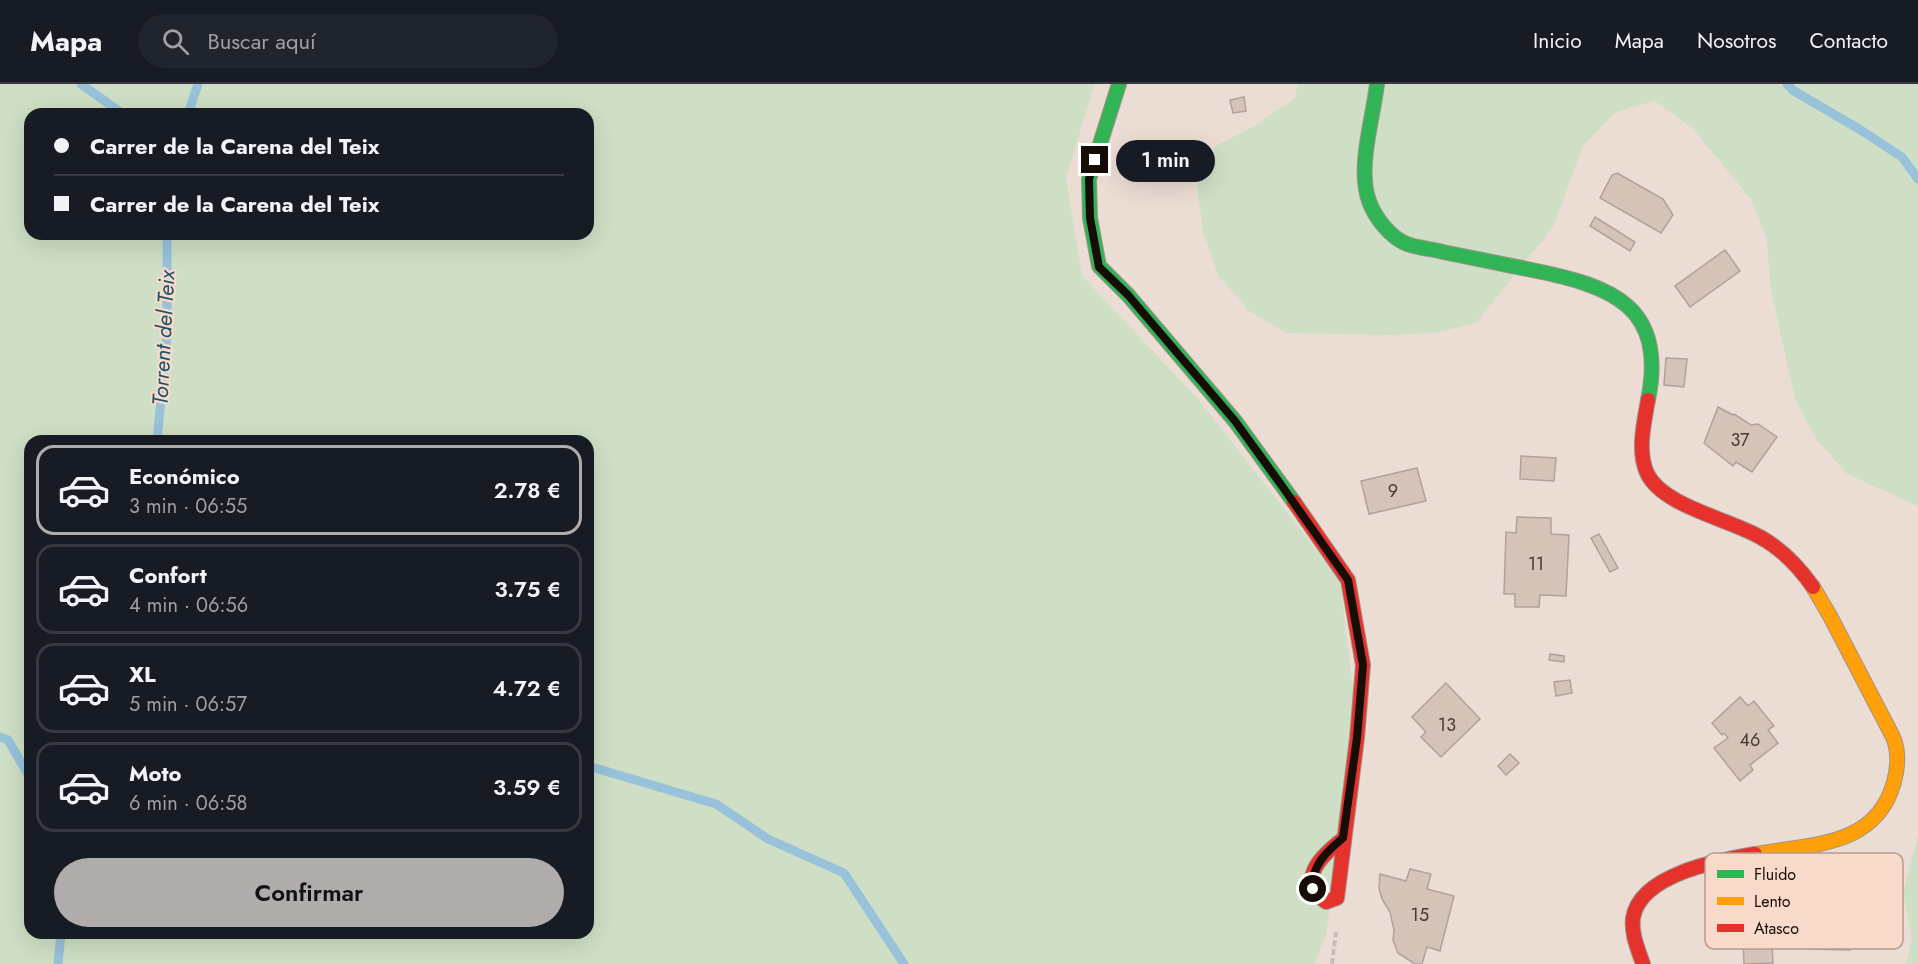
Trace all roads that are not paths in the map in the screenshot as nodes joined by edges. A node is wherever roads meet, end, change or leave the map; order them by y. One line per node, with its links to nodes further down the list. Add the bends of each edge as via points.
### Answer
1 (1119, 84): 3 (street, via 1089,179 1090,218 1099,267 1128,295 1235,421 1348,580 1363,665)
2 (1377, 84): 4 (street, via 1364,163 1365,188 1373,212 1406,244 1573,278 1606,290 1634,310 1647,331 1652,356 1642,445 1642,464 1650,480 1662,493 1756,533 1805,574 1897,747 1896,781 1890,797 1865,826 1823,843)
3 (1343, 838)
4 (1764, 853)
5 (1705, 865): 6 (street, via 1649,890 1636,908 1635,941)
6 (1643, 964)

